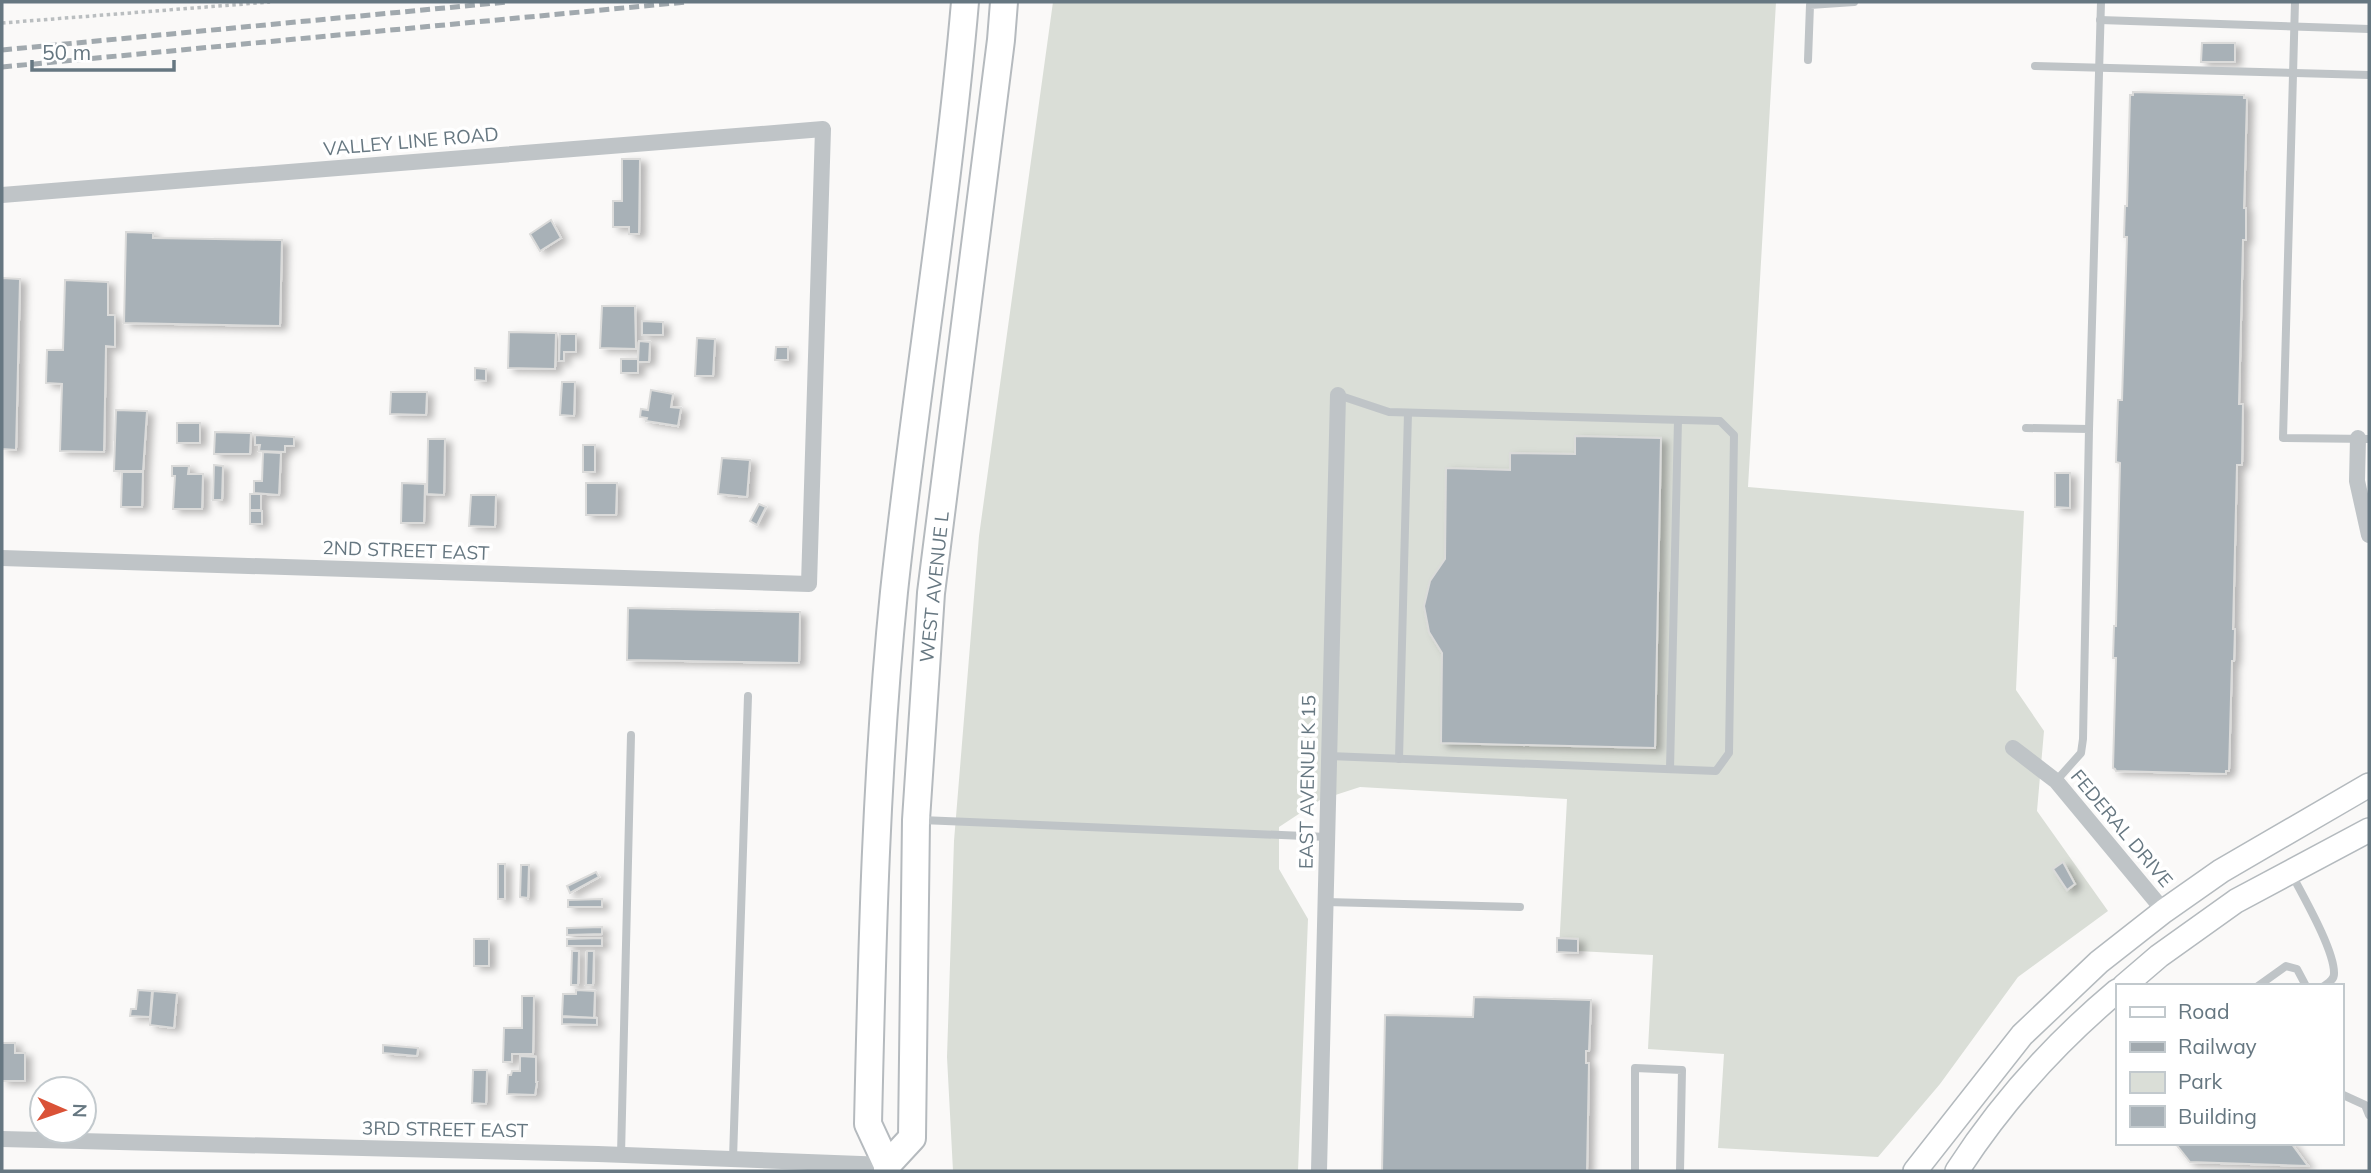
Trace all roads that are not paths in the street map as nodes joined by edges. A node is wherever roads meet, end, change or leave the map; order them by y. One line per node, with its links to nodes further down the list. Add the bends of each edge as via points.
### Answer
1 (965, 2): 49 (main road, WEST AVENUE L, via 894,593 876,820 868,1124)
2 (1004, 2): 32 (main road, WEST AVENUE L, via 931,593)
3 (1854, 2): 9 (lane, via 1810,5)
4 (2101, 2): 6 (lane)
5 (2295, 2): 7 (lane)
6 (2100, 20): 7 (lane); 11 (lane)
7 (2295, 27): 8 (lane); 12 (lane)
8 (2369, 29)
9 (1808, 60)
10 (2035, 66): 11 (lane)
11 (2099, 68): 12 (lane); 19 (lane)
12 (2294, 73): 13 (lane); 20 (lane, via 2283,438)
13 (2369, 75)
14 (2, 195): 23 (street, VALLEY LINE ROAD, via 823,129)
15 (1338, 395): 16 (lane, via 1389,412); 27 (street, EAST AVENUE K 15)
16 (1408, 413): 17 (lane); 28 (lane)
17 (1678, 420): 29 (lane); 29 (lane, via 1720,421 1734,435 1730,753 1716,771)
18 (2026, 428): 19 (lane)
19 (2089, 429): 30 (lane, via 2083,739 2081,753)
20 (2364, 438): 21 (street, via 2357,481)
21 (2369, 534)
22 (2, 558): 23 (street, 2ND STREET EAST)
23 (809, 584)
24 (748, 696): 48 (lane)
25 (631, 735): 47 (lane)
26 (2013, 748): 30 (street, FEDERAL DRIVE)
27 (1329, 756): 28 (lane); 34 (street, EAST AVENUE K 15)
28 (1399, 759): 29 (lane)
29 (1670, 769)
30 (2056, 781): 38 (street, FEDERAL DRIVE)
31 (2369, 785): 38 (main road, via 2255,850)
32 (916, 820): 34 (lane); 49 (main road, WEST AVENUE L, via 912,1138)
33 (2369, 830): 35 (main road)
34 (1327, 837): 36 (street, EAST AVENUE K 15)
35 (2291, 872): 39 (main road, via 2236,901); 42 (lane, via 2327,944 2334,974)
36 (1325, 902): 37 (lane); 50 (street, EAST AVENUE K 15)
37 (1520, 907)
38 (2164, 911): 53 (main road, via 2099,962 2022,1035)
39 (2125, 984)
40 (2261, 984): 41 (lane, via 2286,966 2297,969)
41 (2305, 984)
42 (2327, 984)
43 (2116, 992): 54 (main road, via 2036,1067)
44 (2343, 1095): 45 (lane, via 2365,1105)
45 (2369, 1115)
46 (2, 1139): 47 (street, 3RD STREET EAST)
47 (621, 1155): 48 (street, 3RD STREET EAST)
48 (733, 1159): 49 (street, 3RD STREET EAST)
49 (887, 1168)
50 (1319, 1171)
51 (1635, 1171): 52 (lane, via 1635,1068 1682,1070)
52 (1680, 1171)
53 (1915, 1171)
54 (1957, 1171)

